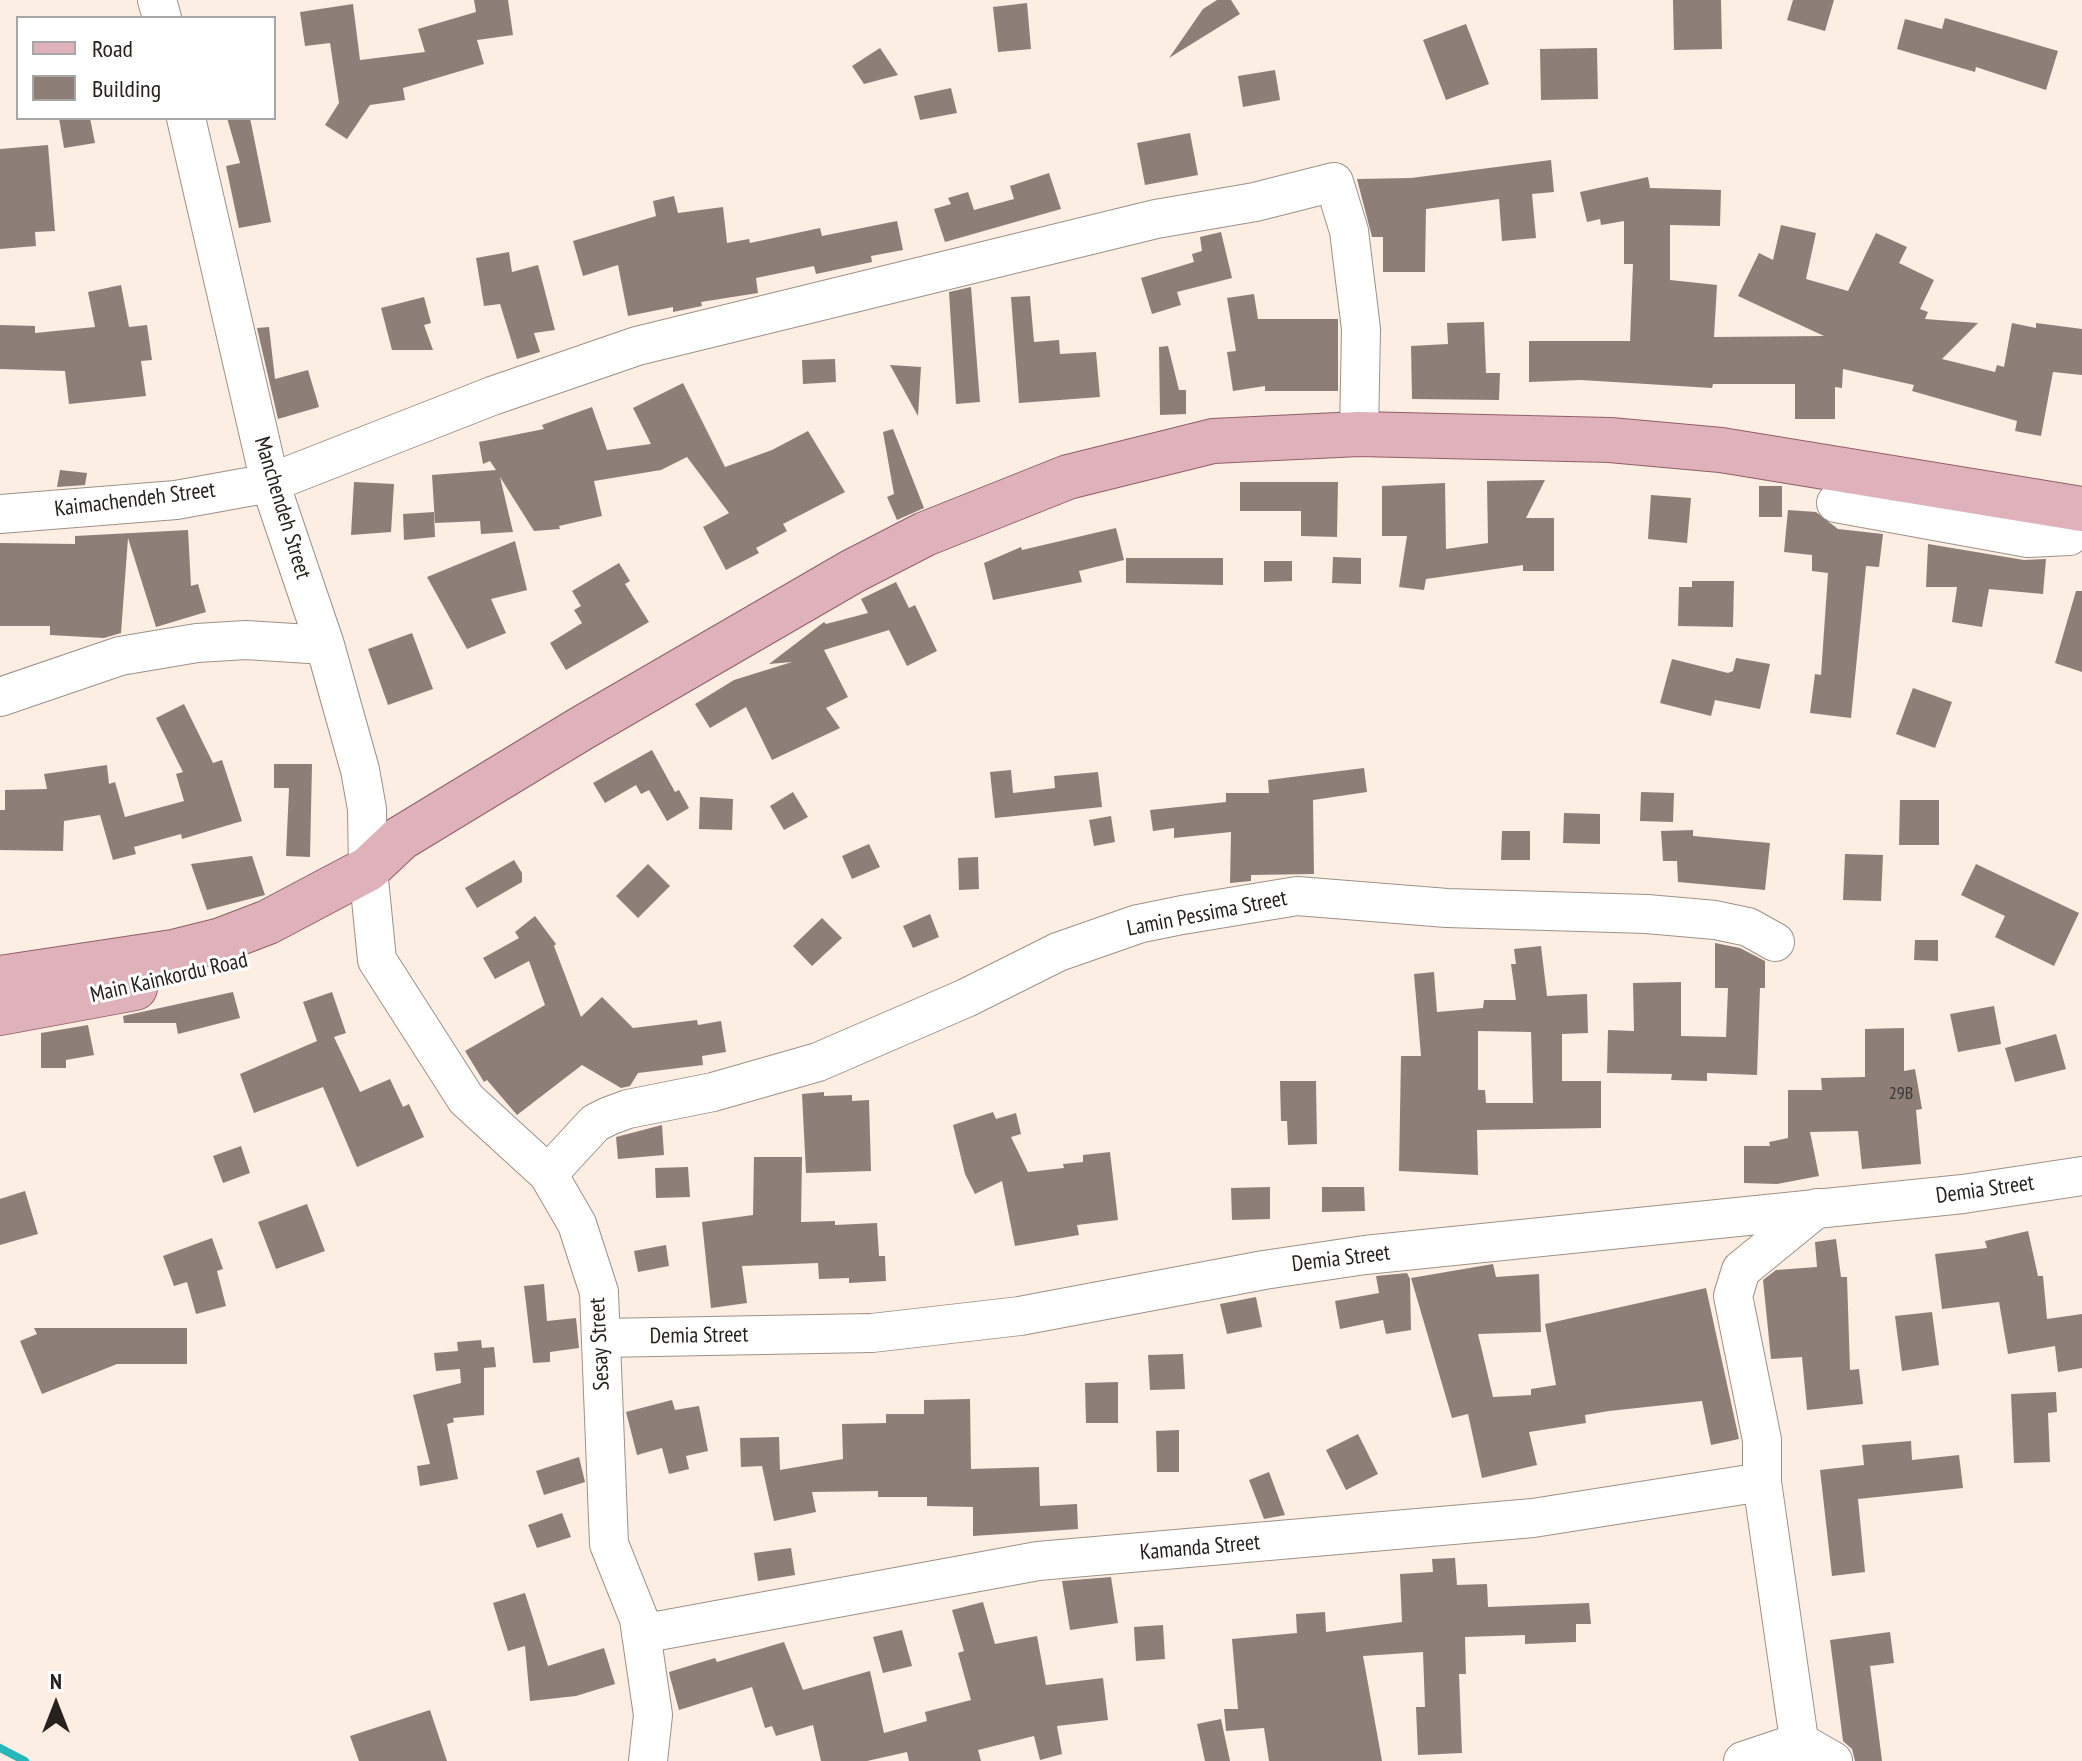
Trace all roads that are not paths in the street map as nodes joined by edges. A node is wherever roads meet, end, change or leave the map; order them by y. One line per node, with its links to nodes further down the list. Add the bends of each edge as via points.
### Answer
1 (186, 120): 3 (street, Manchendeh Street)
2 (1359, 434): 3 (street, Kaimachendeh Street, via 1361,329 1349,231 1334,182 1156,219 637,346); 5 (main road, via 1504,435 1721,450); 10 (main road, via 1213,441 1068,477 996,504 853,571 582,728 401,838)
3 (270, 483): 6 (street, Kaimachendeh Street, via 176,500); 8 (street, Manchendeh Street)
4 (1836, 503): 7 (street, via 2028,538 2069,536)
5 (2082, 509)
6 (0, 514)
7 (2082, 520)
8 (325, 645): 9 (street, via 197,643 120,656); 10 (street, Manchendeh Street, via 360,770)
9 (0, 697)
10 (370, 883): 12 (main road, via 221,940); 13 (main road, Main Kainkordu Road, via 275,951 219,972); 14 (street, Sesay Street, via 377,960 466,1099)
11 (1775, 942): 14 (street, Lamin Pessima Street, via 1748,927 1715,920 1297,896 1182,915 1058,952 818,1062 609,1116 595,1123)
12 (0, 978)
13 (0, 1013)
14 (548, 1174): 17 (street, Sesay Street, via 582,1238 599,1292)
15 (2082, 1176): 16 (street, Demia Street)
16 (1817, 1208): 17 (street, Demia Street, via 1365,1255 1020,1316 872,1333); 18 (street, via 1751,1260 1733,1296 1762,1440)
17 (601, 1338): 19 (street, Sesay Street, via 609,1544)
18 (1762, 1482): 19 (street, Kamanda Street, via 1533,1518 1038,1561); 20 (street)
19 (641, 1634): 21 (street, Sesay Street, via 653,1715)
20 (1801, 1752): 22 (street); 23 (street)
21 (648, 1761)
22 (1743, 1761)
23 (1833, 1761)

